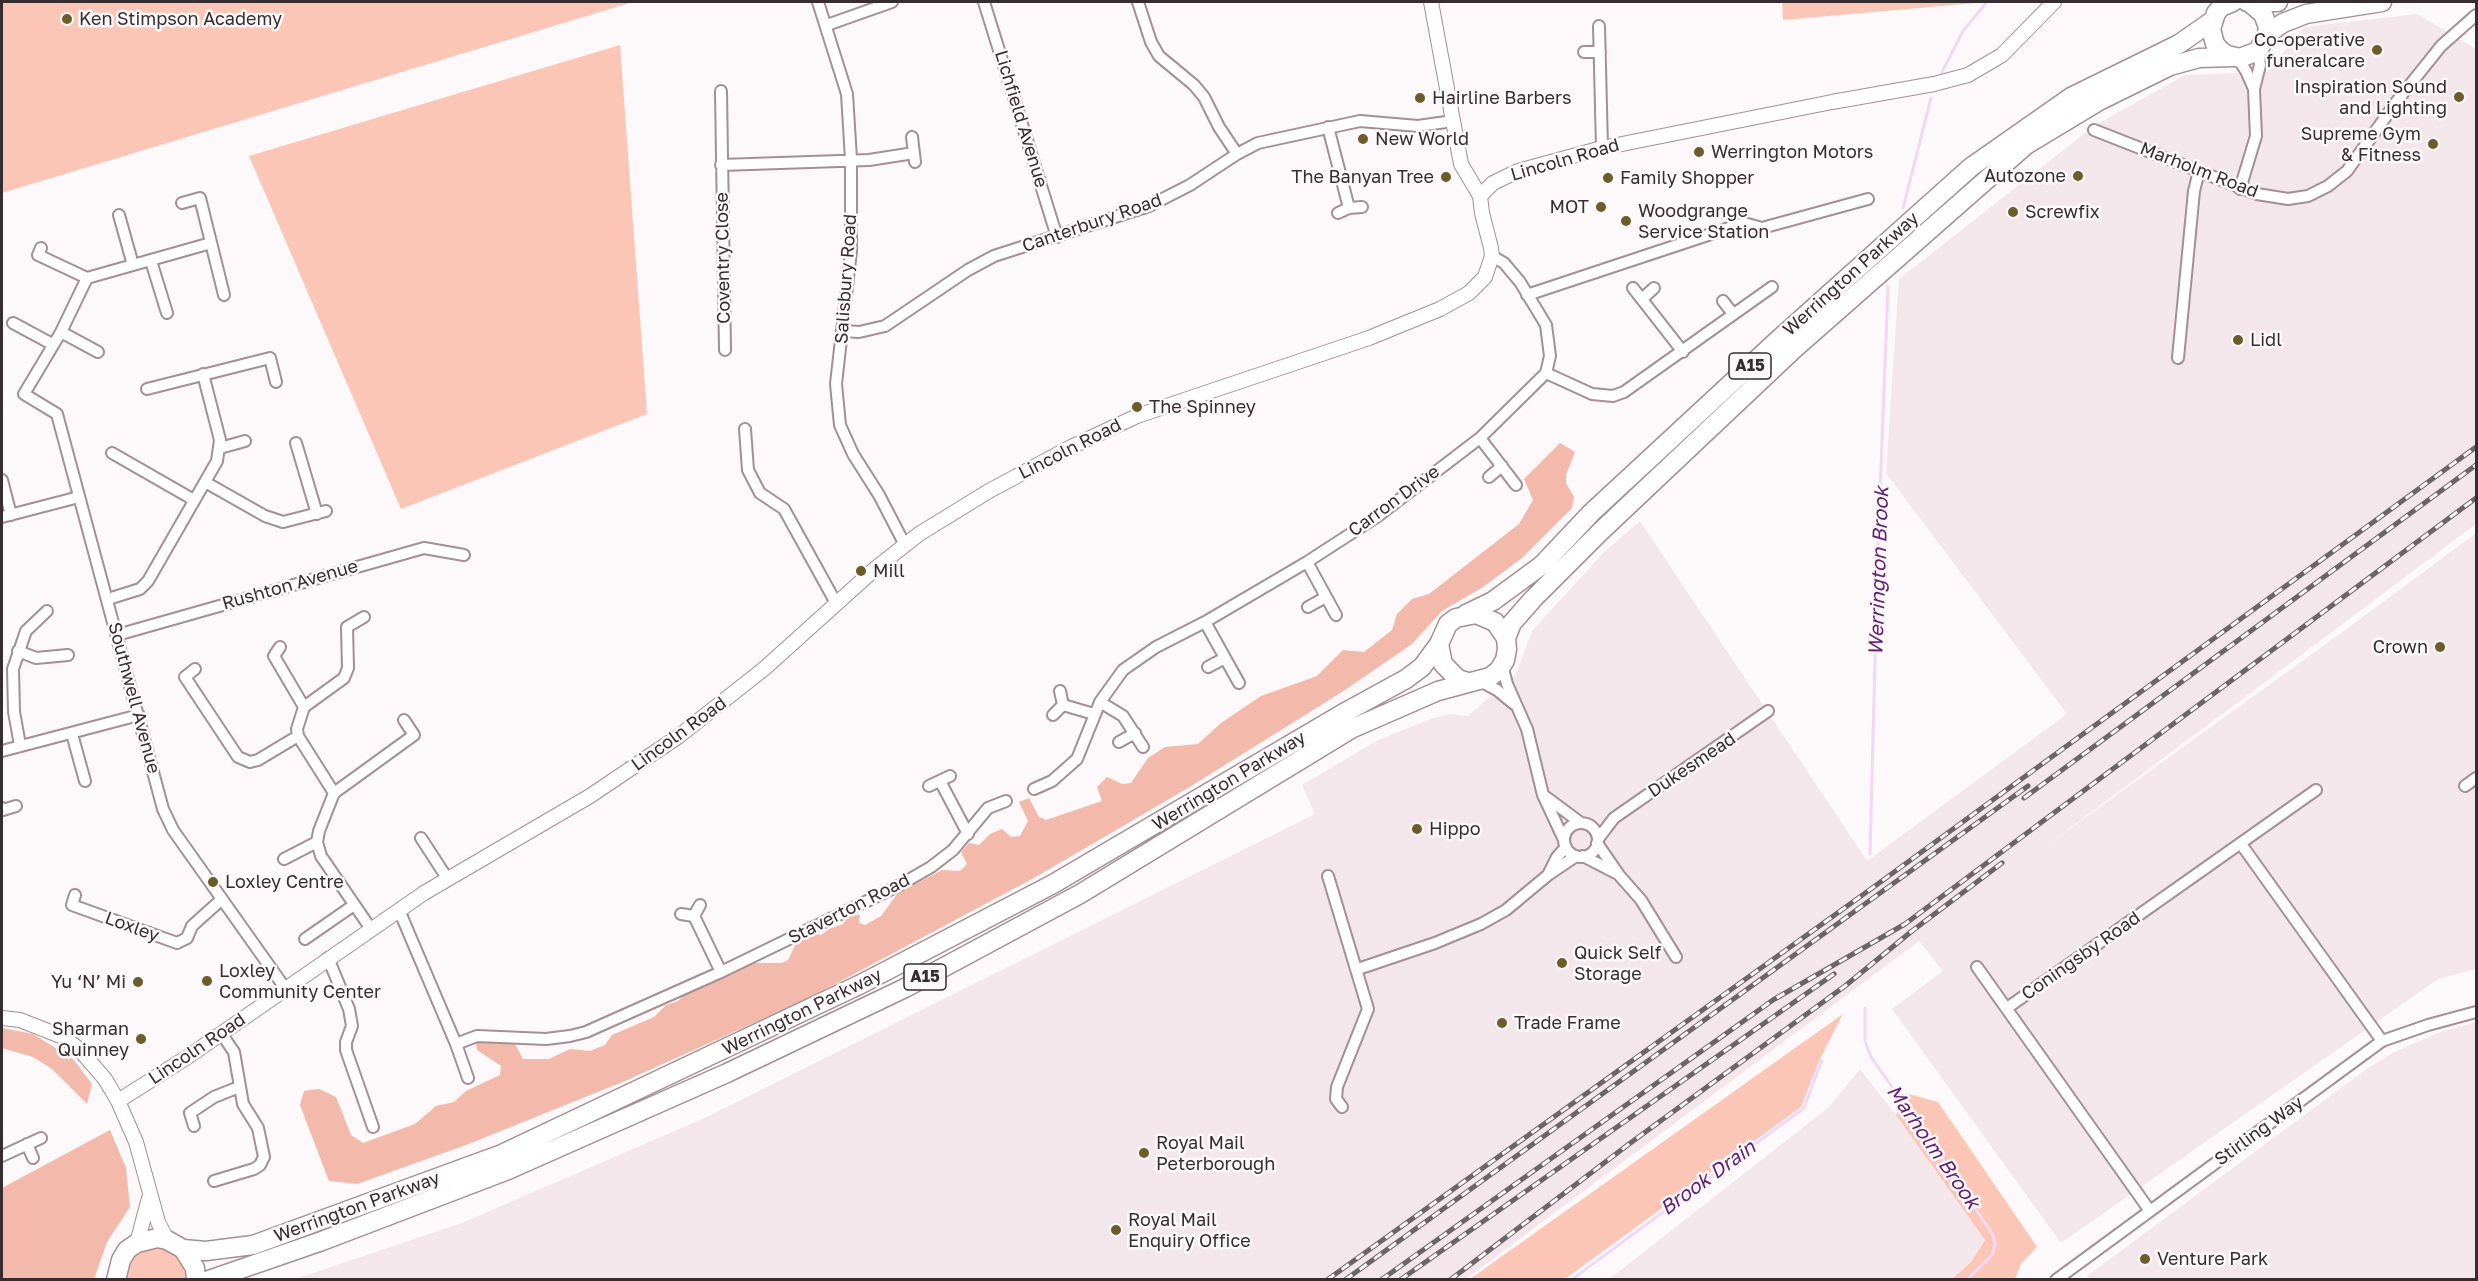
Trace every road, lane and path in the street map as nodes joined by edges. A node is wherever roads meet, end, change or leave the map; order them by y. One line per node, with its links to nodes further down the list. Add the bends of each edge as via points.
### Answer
1 (818, 2): 13 (street, Salisbury Road)
2 (891, 2): 13 (street)
3 (984, 2): 41 (street, Lichfield Avenue)
4 (1138, 2): 29 (street, via 1155,49 1204,97)
5 (1431, 2): 24 (street)
6 (2054, 2): 28 (street, Lincoln Road, via 1993,62 1956,79)
7 (2233, 2): 11 (highway, A15)
8 (2248, 2): 9 (highway); 15 (highway, via 2263,14)
9 (2278, 2)
10 (2382, 2): 15 (highway, via 2301,15)
11 (2214, 12): 19 (highway, via 2215,44); 20 (highway, Werrington Parkway / A15)
12 (2476, 15): 33 (street, Marholm Road, via 2441,46 2347,171 2328,186 2308,196 2288,199)
13 (827, 25): 30 (street, Salisbury Road, via 847,94)
14 (1599, 26): 18 (street)
15 (2267, 34): 16 (highway)
16 (2258, 51): 19 (highway, A15); 22 (street, via 2260,65)
17 (1584, 52): 18 (street)
18 (1600, 52): 28 (street)
19 (2235, 57): 20 (highway, Werrington Parkway / A15, via 2209,57); 22 (street)
20 (2146, 69): 21 (highway, Werrington Parkway / A15)
21 (2122, 80): 91 (highway, Werrington Parkway / A15, via 2071,97 1971,167 1591,513 1542,565 1493,601); 96 (highway, Werrington Parkway / A15, via 2099,101 2026,145 1794,349 1533,599 1512,623)
22 (2254, 89): 33 (street, via 2256,136)
23 (722, 91): 31 (street, Coventry Close)
24 (1453, 121): 25 (street, Canterbury Road, via 1418,126 1360,121); 34 (street, via 1463,171)
25 (1328, 127): 29 (street, Canterbury Road, via 1257,143); 38 (street)
26 (2094, 130): 32 (street, Marholm Road)
27 (912, 137): 30 (street, Coventry Close, via 915,157)
28 (1602, 148): 34 (street, Lincoln Road, via 1518,171 1492,183)
29 (1237, 154): 41 (street, Canterbury Road, via 1149,206)
30 (851, 159): 31 (street, Coventry Close); 58 (street, Salisbury Road, via 851,251)
31 (721, 165): 61 (street, Coventry Close)
32 (2199, 171): 33 (street, Marholm Road); 64 (street)
33 (2240, 189)
34 (1480, 196): 44 (street)
35 (1868, 199): 51 (street, via 1762,228 1744,223)
36 (182, 203): 42 (street, via 200,198)
37 (1362, 207): 38 (street)
38 (1349, 208): 39 (street)
39 (1338, 213)
40 (118, 215): 46 (street)
41 (1058, 237): 58 (street, Canterbury Road, via 994,256 885,326)
42 (211, 243): 45 (street); 52 (street)
43 (41, 248): 47 (street, via 38,255)
44 (1492, 256): 51 (street, via 1504,263); 83 (street, Lincoln Road, via 1485,277 1477,286 1440,309 1369,338 1137,416 998,486)
45 (151, 261): 46 (street); 55 (street)
46 (133, 265): 47 (street)
47 (87, 278): 59 (street)
48 (1772, 287): 56 (street)
49 (1633, 288): 53 (street)
50 (1654, 288): 53 (street)
51 (1527, 294): 65 (street, via 1546,325 1550,356)
52 (224, 295)
53 (1642, 299): 63 (street)
54 (1723, 301): 56 (street)
55 (167, 313)
56 (1734, 314): 63 (street)
57 (13, 323): 60 (street)
58 (843, 331): 83 (street, Salisbury Road, via 837,384 840,425)
59 (61, 332): 60 (street); 62 (street)
60 (52, 344): 80 (street, Southwell Avenue, via 24,394 57,414)
61 (725, 350)
62 (98, 351)
63 (1683, 352): 65 (street, via 1613,396 1592,394)
64 (2178, 358)
65 (1546, 373): 70 (street, Carron Drive)
66 (203, 375): 67 (street, via 270,358); 68 (street); 73 (street)
67 (276, 382)
68 (147, 389)
69 (745, 429): 88 (street, via 748,470 760,493 784,509)
70 (1480, 438): 75 (street); 85 (street, Carron Drive, via 1377,516)
71 (245, 441): 73 (street)
72 (296, 443): 78 (street, via 322,512 283,522)
73 (220, 448): 78 (street)
74 (112, 453): 81 (street)
75 (1502, 466): 76 (street); 79 (street)
76 (1489, 477)
77 (2, 480): 82 (street)
78 (205, 482): 81 (street)
79 (1516, 485)
80 (79, 497): 82 (street); 87 (street, Southwell Avenue)
81 (194, 500): 87 (street, via 140,589)
82 (6, 516)
83 (905, 545): 88 (street, Lincoln Road)
84 (464, 555): 95 (street, Rushton Avenue, via 424,548)
85 (1307, 562): 86 (street); 94 (street, Carron Drive)
86 (1326, 597): 89 (street); 92 (street)
87 (108, 598): 95 (street, Southwell Avenue)
88 (836, 603): 148 (street, Lincoln Road, via 765,668 679,736 590,796)
89 (1308, 607)
90 (46, 611): 99 (street, via 26,631)
91 (1467, 614): 96 (highway, via 1495,621); 97 (highway, A15, via 1448,624)
92 (1336, 615)
93 (363, 617): 111 (street, via 347,627 349,652 344,678)
94 (1205, 621): 101 (street); 108 (street, Carron Drive, via 1137,658)
95 (117, 635): 115 (street, Southwell Avenue)
96 (1506, 638): 102 (highway, A15)
97 (1439, 644): 105 (highway, via 1443,664 1458,679); 183 (highway, Werrington Parkway / A15, via 1422,667 1406,679 1053,884 861,984)
98 (280, 647): 111 (street, via 274,656)
99 (18, 651): 100 (street, via 36,658); 121 (street, via 12,689)
100 (68, 654)
101 (1225, 658): 103 (street); 106 (street)
102 (1502, 665): 105 (highway, A15, via 1490,677); 110 (street)
103 (1208, 668)
104 (195, 669): 119 (street, via 184,677 238,757 250,762 258,760)
105 (1474, 681): 110 (street, via 1497,690); 183 (highway, Werrington Parkway / A15, via 1405,704 1351,729 1080,894 905,988 727,1073 508,1170)
106 (1239, 682)
107 (1060, 691): 109 (street)
108 (1100, 702): 113 (street, Carron Drive); 117 (street, via 1123,716)
109 (1063, 705): 113 (street); 114 (street)
110 (1517, 706): 131 (street, via 1527,729)
111 (304, 707): 119 (street)
112 (1768, 711): 135 (street, Dukesmead)
113 (1094, 714): 128 (street, Carron Drive, via 1077,759 1052,781)
114 (1053, 715)
115 (139, 716): 118 (street); 150 (street, Southwell Avenue, via 163,809 173,830)
116 (404, 720): 130 (street, via 414,735)
117 (1135, 733): 120 (street); 122 (street)
118 (72, 734): 121 (street); 125 (street)
119 (298, 736): 130 (street)
120 (1119, 742)
121 (20, 746): 123 (street)
122 (1143, 747)
123 (2, 751)
124 (2476, 778): 127 (street)
125 (85, 781)
126 (940, 781): 137 (street)
127 (2465, 786)
128 (1034, 789)
129 (2316, 790): 142 (street, Coningsby Road)
130 (334, 793): 140 (street)
131 (1543, 795): 136 (street); 141 (street)
132 (1006, 801): 137 (street, Staverton Road, via 988,808)
133 (16, 806): 134 (street)
134 (2, 808)
135 (1614, 818): 136 (street, Dukesmead); 139 (street, Dukesmead)
136 (1584, 823): 139 (street, via 1595,830); 141 (street, via 1571,826)
137 (968, 834): 162 (street, Staverton Road, via 931,867 898,886)
138 (421, 838): 148 (street)
139 (1597, 841): 143 (street, via 1593,851); 146 (street)
140 (317, 842): 144 (street); 151 (street, via 321,856)
141 (1565, 844): 143 (street); 145 (street)
142 (2241, 844): 164 (street, Coningsby Road); 168 (street)
143 (1580, 856): 145 (street); 146 (street)
144 (284, 859)
145 (1548, 875): 161 (street, via 1506,910 1481,924)
146 (1619, 875): 158 (street, via 1641,900)
147 (1328, 876): 161 (street)
148 (447, 878): 153 (street, Lincoln Road)
149 (75, 895): 150 (street, Loxley, via 72,905 177,943 187,938 192,926)
150 (222, 900): 163 (street, Southwell Avenue)
151 (354, 905): 156 (street); 157 (street)
152 (700, 905): 155 (street)
153 (399, 910): 156 (street, Lincoln Road); 169 (street)
154 (681, 914): 155 (street)
155 (694, 916): 162 (street)
156 (370, 929): 159 (street, Lincoln Road)
157 (305, 939)
158 (1676, 957)
159 (328, 958): 163 (street, Lincoln Road); 175 (street, via 349,1009 352,1026 346,1050)
160 (1977, 967): 164 (street)
161 (1358, 969): 173 (street, via 1368,1009 1337,1087 1336,1099)
162 (721, 972): 169 (street, Staverton Road, via 586,1032 546,1040 477,1036)
163 (285, 988): 167 (street, Lincoln Road)
164 (2007, 1008): 182 (street, Coningsby Road)
165 (2476, 1012): 168 (street, Stirling Way)
166 (2, 1018): 172 (street, via 20,1020 63,1037 90,1061)
167 (221, 1033): 171 (street, via 234,1053); 172 (street, Lincoln Road)
168 (2382, 1041): 182 (street, Stirling Way)
169 (456, 1044): 170 (street)
170 (468, 1078)
171 (239, 1087): 174 (street, via 190,1113); 180 (street, via 243,1104 258,1128 264,1157 254,1169)
172 (118, 1101): 181 (street, via 136,1142)
173 (1342, 1107)
174 (194, 1126)
175 (373, 1127)
176 (41, 1138): 177 (street)
177 (27, 1144): 178 (street); 179 (street)
178 (2, 1156)
179 (33, 1158)
180 (214, 1181)
181 (150, 1196): 185 (street); 186 (street, via 158,1222)
182 (2150, 1211): 190 (street, Stirling Way)
183 (355, 1219): 184 (highway, Werrington Parkway / A15)
184 (319, 1232): 186 (highway, Werrington Parkway / A15, via 206,1251); 189 (highway, Werrington Parkway / A15)
185 (137, 1243): 186 (highway, Werrington Parkway, via 157,1238); 187 (highway, via 121,1260)
186 (175, 1244): 188 (highway, via 195,1268)
187 (116, 1280)
188 (196, 1280)
189 (209, 1280)
190 (2056, 1280)

